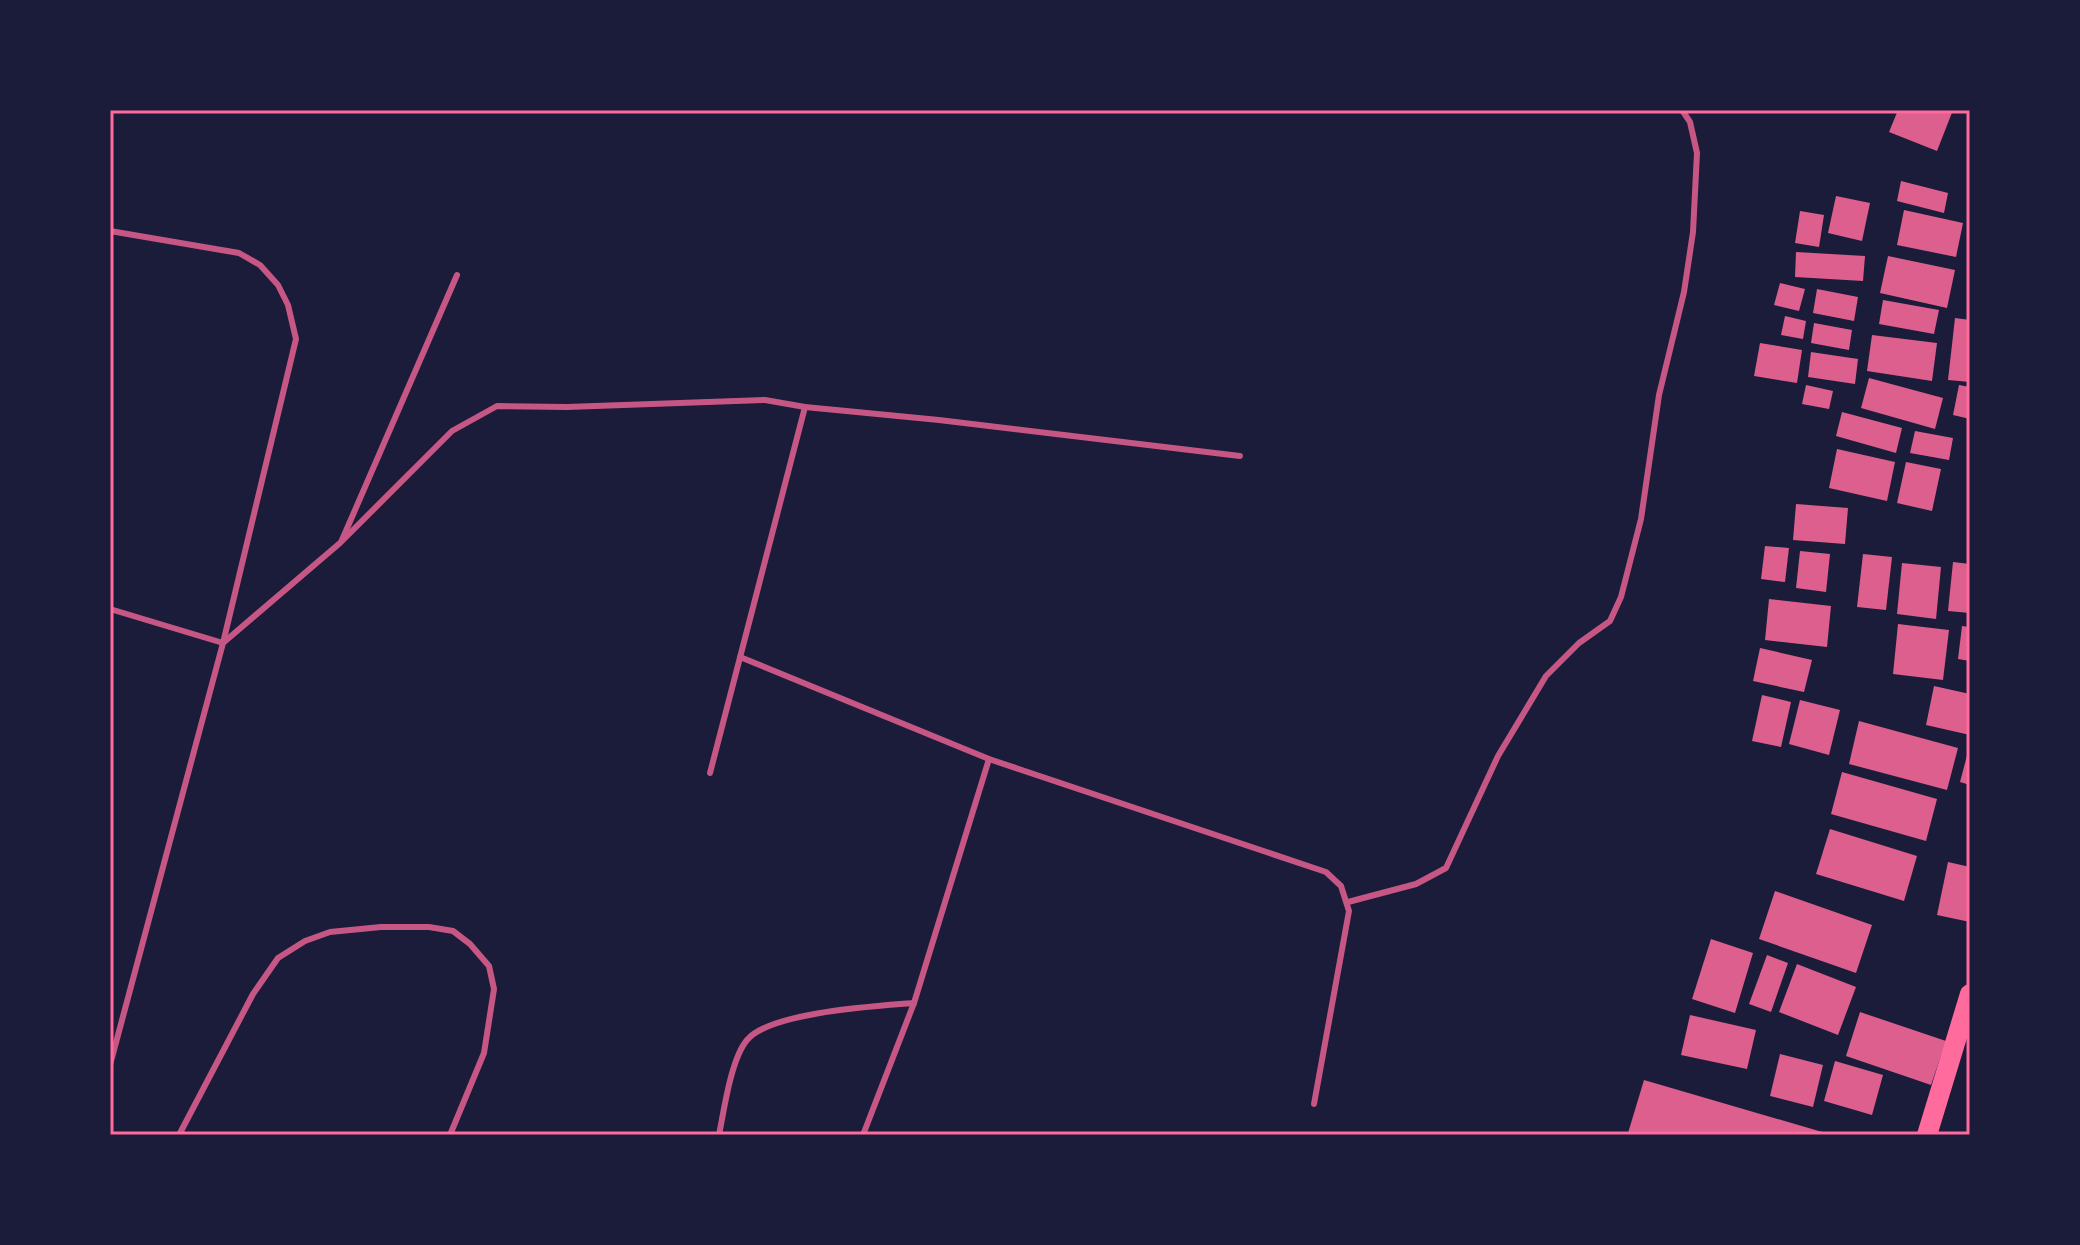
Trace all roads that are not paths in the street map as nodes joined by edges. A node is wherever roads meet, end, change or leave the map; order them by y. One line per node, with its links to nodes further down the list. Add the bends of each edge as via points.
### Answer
1 (1682, 110): 12 (lane, via 1697,153 1693,232 1659,395 1641,519 1621,597 1610,621 1546,676 1498,756 1446,868 1416,884)
2 (110, 231): 8 (lane, via 239,253 260,265 288,305 296,339)
3 (457, 275): 6 (lane)
4 (805, 407): 5 (lane); 6 (lane, via 765,400 497,406 452,431); 9 (lane)
5 (1240, 456)
6 (340, 543): 8 (lane)
7 (110, 609): 8 (lane)
8 (223, 643): 15 (lane)
9 (740, 657): 10 (lane); 11 (lane)
10 (989, 759): 12 (lane, via 1326,872); 14 (lane)
11 (710, 773)
12 (1348, 902): 17 (lane)
13 (1970, 994): 22 (main road)
14 (914, 1003): 20 (lane, via 781,1020 747,1039 730,1079); 21 (lane)
15 (112, 1045): 16 (lane)
16 (110, 1065)
17 (1314, 1104)
18 (179, 1135): 19 (lane, via 253,994 278,958 330,932 417,927 453,931 470,944 489,966 494,989 484,1053)
19 (450, 1135)
20 (719, 1135)
21 (863, 1135)
22 (1927, 1135)

